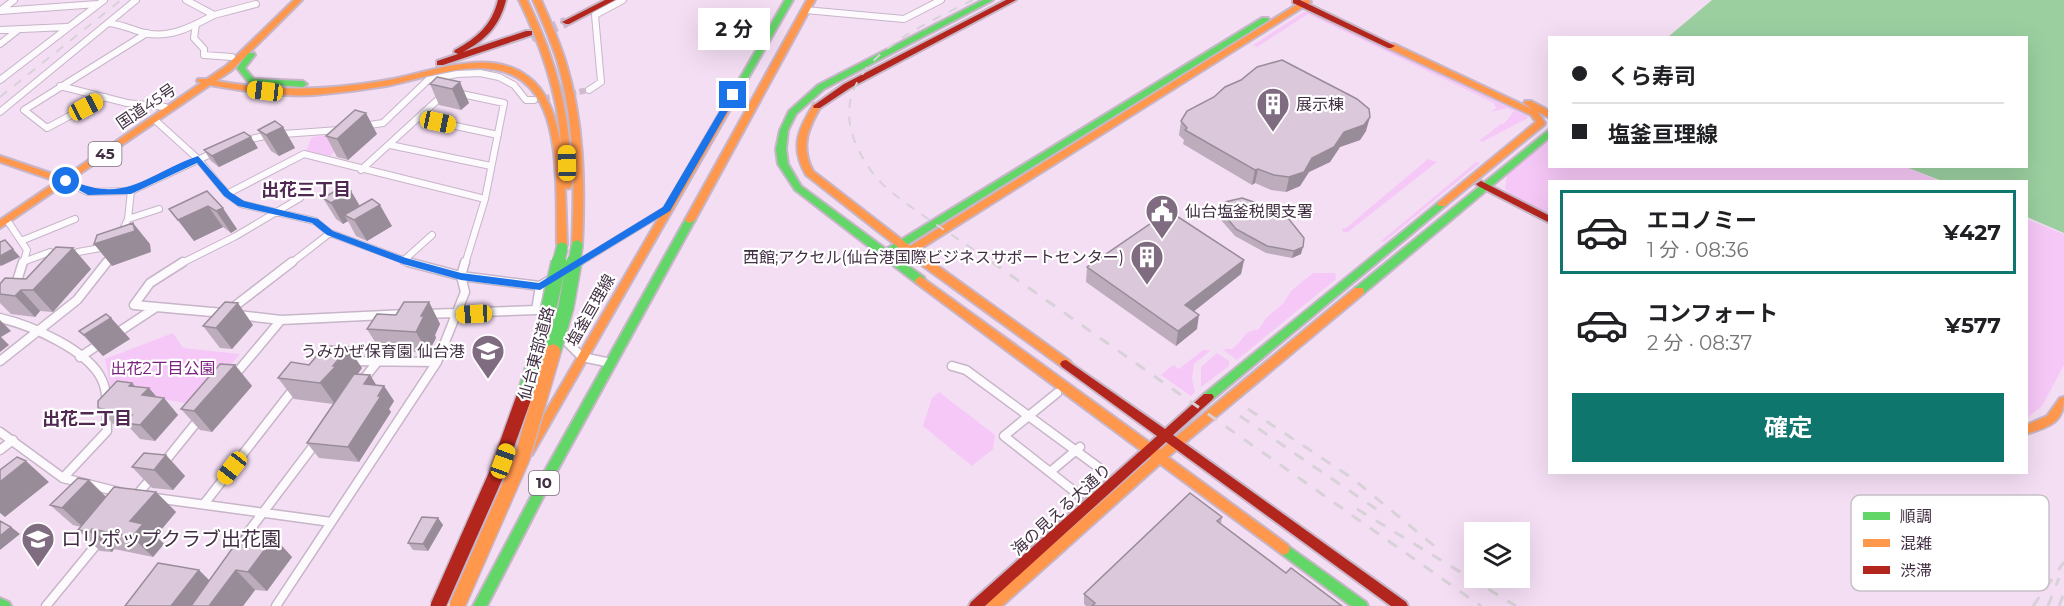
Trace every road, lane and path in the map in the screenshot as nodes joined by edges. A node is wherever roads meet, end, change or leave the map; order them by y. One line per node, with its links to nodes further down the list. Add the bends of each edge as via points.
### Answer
1 (14, 0): 21 (street)
2 (136, 0): 23 (street)
3 (186, 0): 22 (street)
4 (289, 0): 32 (main road, 国道45号 / 45)
5 (298, 0): 30 (main road, 国道45号 / 45)
6 (502, 0): 33 (main road, via 498,20 487,33 467,48)
7 (523, 0): 28 (main road)
8 (537, 0): 28 (main road)
9 (548, 0): 38 (main road, via 568,55)
10 (603, 0): 11 (main road, via 565,20)
11 (611, 0)
12 (623, 0): 40 (street, via 595,15 601,82)
13 (789, 0): 64 (main road, 塩釜亘理線 / 10)
14 (941, 0): 20 (street, via 904,19)
15 (989, 0): 78 (main road, via 819,88 787,121 781,153 789,178 809,198)
16 (1012, 0): 75 (main road, via 833,94 818,105 804,126 800,143 809,173)
17 (1304, 1): 45 (main road); 58 (main road, via 1539,118 1538,128); 75 (main road)
18 (102, 2): 21 (street); 25 (street)
19 (256, 4): 22 (street)
20 (808, 5): 97 (main road, 10)
21 (0, 11)
22 (213, 15): 24 (street)
23 (108, 23): 29 (street, via 124,24); 44 (street)
24 (196, 24): 29 (street, via 182,32); 32 (street, via 194,38 204,49 204,55)
25 (67, 27): 26 (street); 36 (street)
26 (19, 29): 27 (street); 31 (street)
27 (0, 30)
28 (537, 32): 33 (main road); 34 (main road); 38 (main road, 仙台東部道路); 74 (main road, 仙台東部道路, via 550,61 564,119 567,181)
29 (147, 33): 39 (street)
30 (266, 34): 35 (main road, 国道45号 / 45); 37 (main road, via 241,68)
31 (0, 44)
32 (232, 57): 35 (main road, 国道45号 / 45)
33 (429, 66): 37 (main road, via 345,81)
34 (416, 76): 35 (main road, via 385,83 279,93); 74 (main road, via 457,68 498,68 518,74 533,85 545,105 552,130)
35 (210, 79): 37 (main road); 43 (main road, 国道45号 / 45); 47 (main road, 国道45号 / 45)
36 (0, 80)
37 (252, 81)
38 (570, 84): 129 (main road, 仙台東部道路, bridge, via 579,140 581,206 558,338 522,458)
39 (60, 86): 41 (street); 41 (street, via 24,110 47,128)
40 (589, 90)
41 (105, 97): 43 (street)
42 (534, 100): 48 (street, via 526,100 513,85 491,74 457,74 428,80 382,123)
43 (165, 107): 57 (main road, 国道45号 / 45)
44 (0, 112)
45 (1548, 114)
46 (418, 118): 51 (street); 51 (street, via 447,91 504,103); 52 (street)
47 (155, 120): 54 (street); 57 (main road, 国道45号 / 45)
48 (360, 127)
49 (348, 129): 54 (street, via 252,137)
50 (1548, 133): 58 (main road)
51 (498, 135): 55 (street)
52 (390, 145): 55 (street); 56 (street)
53 (0, 159): 57 (main road)
54 (198, 159): 59 (street); 60 (street)
55 (491, 166): 62 (street)
56 (361, 170): 60 (street, via 304,154); 62 (street)
57 (61, 179): 59 (street, via 88,192); 69 (main road, 国道45号 / 45)
58 (1479, 183): 68 (main road); 108 (main road, 海の見える大通り); 111 (main road)
59 (131, 191): 67 (street)
60 (227, 194): 65 (street, via 241,204)
61 (300, 198): 65 (street)
62 (485, 199): 81 (street)
63 (159, 209): 67 (street)
64 (667, 209): 83 (street); 92 (main road, 塩釜亘理線 / 10)
65 (275, 213): 70 (street, via 315,221); 84 (street, via 186,261 143,290 134,305)
66 (75, 219): 72 (street)
67 (128, 219): 73 (street)
68 (1548, 219)
69 (2, 220): 72 (street)
70 (330, 233): 79 (street); 86 (street)
71 (432, 235): 79 (street)
72 (21, 241): 80 (street, via 27,250)
73 (116, 245): 77 (street); 90 (street, via 106,266 79,298)
74 (562, 247): 128 (main road, 仙台東部道路, bridge, via 551,309 528,393 503,461)
75 (904, 247): 78 (main road); 108 (main road)
76 (50, 252): 80 (street)
77 (78, 252)
78 (889, 257): 114 (main road)
79 (403, 261): 81 (street)
80 (23, 262): 82 (street)
81 (461, 276): 83 (street); 87 (street, via 465,292)
82 (15, 286)
83 (540, 286): 85 (street)
84 (156, 308): 86 (street); 91 (street)
85 (536, 310): 87 (street); 92 (street)
86 (225, 313): 89 (street)
87 (458, 315): 89 (street); 96 (street)
88 (0, 318): 90 (street)
89 (281, 320): 100 (street)
90 (39, 331): 91 (street); 93 (street)
91 (80, 357): 117 (street, via 102,379 107,431)
92 (582, 357): 97 (street); 128 (main road, 塩釜亘理線 / 10)
93 (0, 361)
94 (336, 361): 95 (street)
95 (378, 361): 96 (street); 101 (street)
96 (437, 363): 123 (street)
97 (611, 363): 130 (main road, 10)
98 (952, 366): 105 (street, via 966,370)
99 (302, 378): 120 (street)
100 (230, 381)
101 (356, 389)
102 (1057, 393): 105 (street)
103 (2064, 401): 106 (main road, via 2051,419)
104 (209, 408): 119 (street)
105 (1028, 416): 112 (street); 116 (street, via 1004,436)
106 (2028, 429)
107 (0, 432): 110 (street)
108 (1166, 435): 111 (main road); 114 (main road, 海の見える大通り)
109 (320, 437): 122 (street)
110 (13, 440): 113 (street); 117 (street)
111 (1178, 444): 114 (main road); 134 (main road)
112 (1077, 449): 115 (street); 116 (street)
113 (0, 450)
114 (1155, 454): 131 (main road, 海の見える大通り); 132 (main road); 133 (main road)
115 (1098, 467)
116 (1050, 472): 118 (street)
117 (63, 478): 119 (street)
118 (1079, 495)
119 (136, 496): 120 (street); 121 (street)
120 (204, 504): 122 (street)
121 (129, 505)
122 (263, 513): 123 (street); 125 (street)
123 (331, 522): 127 (street)
124 (106, 533): 126 (street)
125 (237, 547)
126 (46, 606)
127 (276, 606)
128 (439, 606)
129 (458, 606)
130 (480, 606)
131 (976, 606)
132 (993, 606)
133 (1361, 606)
134 (1401, 606)

